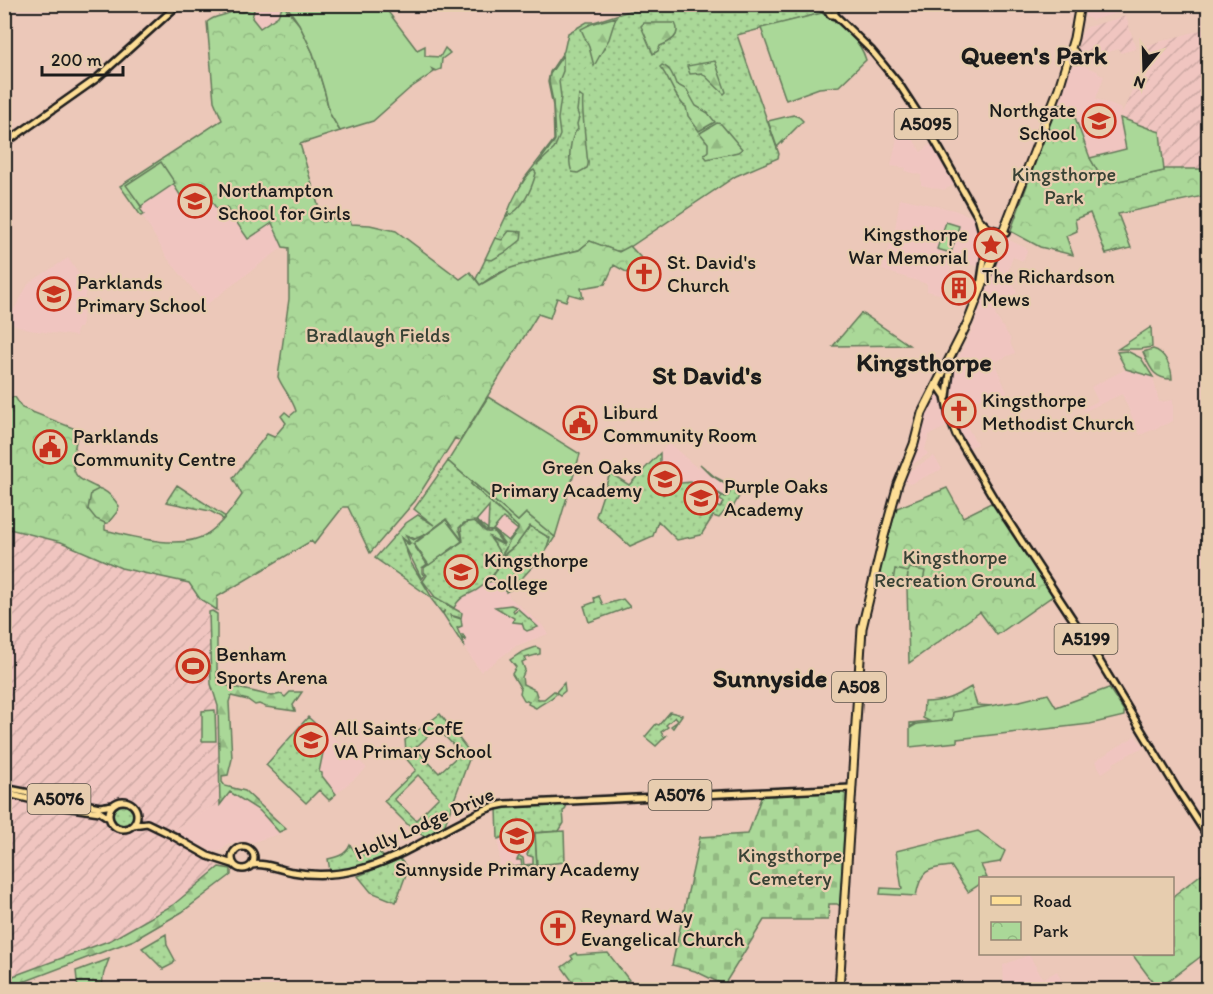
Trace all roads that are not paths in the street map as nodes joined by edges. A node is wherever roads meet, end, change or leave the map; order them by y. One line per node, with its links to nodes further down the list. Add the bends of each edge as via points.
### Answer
1 (179, 4): 5 (main road, via 102,74)
2 (816, 4): 6 (main road, A5095, via 831,12 871,50 899,84)
3 (1081, 4): 4 (highway, A508); 4 (highway, A508, via 1081,24)
4 (1072, 57): 8 (highway, A508)
5 (4, 144)
6 (978, 217): 7 (main road, A5095); 8 (main road, A5095, via 986,226)
7 (982, 228): 8 (main road); 9 (main road, A5095)
8 (1004, 234): 10 (highway, A508)
9 (985, 257): 10 (main road, A5095); 11 (main road, A5095)
10 (988, 277): 11 (highway, A508); 12 (highway, A508, via 969,330)
11 (978, 295): 13 (highway, A508)
12 (951, 363): 13 (highway, A508); 14 (main road, A5199)
13 (938, 386): 14 (main road, A5199); 15 (highway, A508, via 922,416 898,484 863,623)
14 (946, 402): 22 (main road, A5199, via 956,435 996,502)
15 (852, 788): 26 (main road, Holly Lodge Drive / A5076, via 505,804 483,810 389,859 355,871 309,874); 29 (highway, A508)
16 (4, 791): 17 (main road, A5076, via 100,807); 19 (main road, via 57,806 100,812)
17 (113, 805): 18 (main road, via 126,801); 19 (main road)
18 (136, 811): 20 (main road); 21 (main road)
19 (109, 818): 21 (main road, via 121,829)
20 (147, 823): 21 (main road); 25 (main road)
21 (133, 825)
22 (1209, 837)
23 (231, 853): 24 (main road, via 246,847); 25 (main road); 27 (main road)
24 (254, 855): 26 (main road); 28 (main road)
25 (215, 858): 27 (main road)
26 (262, 864): 28 (main road, Holly Lodge Drive / A5076)
27 (234, 865): 28 (main road)
28 (252, 865)
29 (839, 990)

